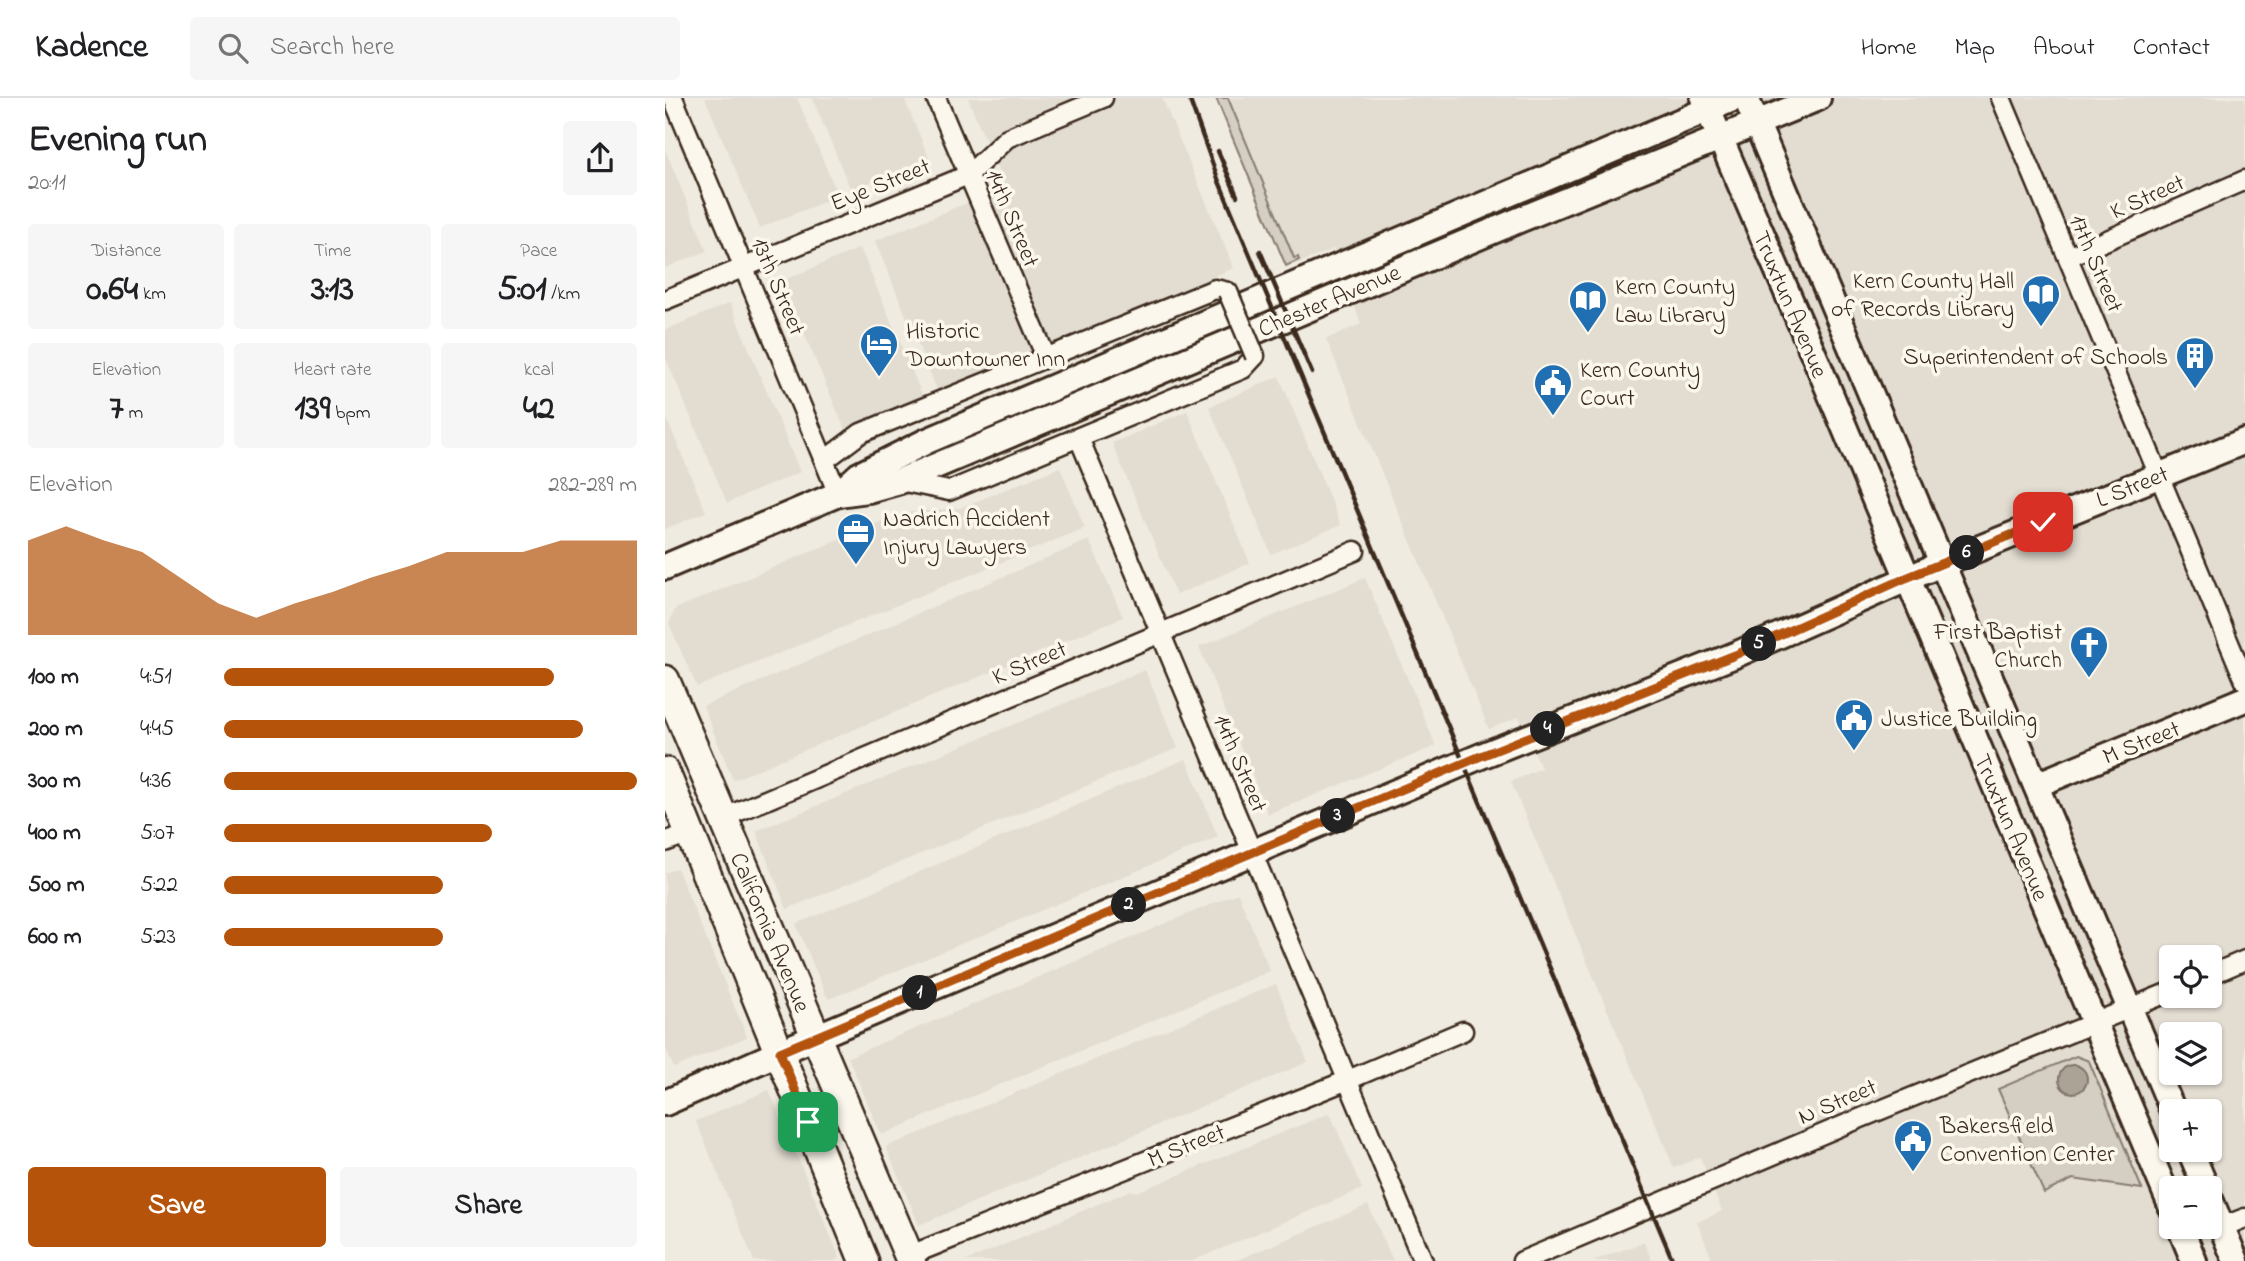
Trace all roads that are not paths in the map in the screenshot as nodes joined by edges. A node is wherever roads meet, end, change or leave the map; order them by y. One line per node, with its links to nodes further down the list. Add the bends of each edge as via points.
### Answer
1 (673, 98): 14 (street, 13th Street)
2 (936, 98): 11 (street, 14th Street)
3 (1103, 98): 11 (street, Eye Street, via 1007,138)
4 (1735, 98): 8 (main road, Chester Avenue)
5 (1746, 98): 9 (main road, Truxtun Avenue)
6 (1818, 98): 9 (main road, Chester Avenue)
7 (2001, 98): 13 (street, 17th Street)
8 (1705, 104): 10 (main road, Truxtun Avenue); 22 (main road, Chester Avenue, via 927,441 859,475)
9 (1755, 124): 10 (main road, Chester Avenue); 24 (main road, Truxtun Avenue)
10 (1720, 139): 21 (main road, Chester Avenue); 26 (main road, Truxtun Avenue)
11 (968, 175): 14 (street, Eye Street); 16 (street, 14th Street)
12 (2245, 180): 13 (street, K Street)
13 (2068, 257): 20 (street, 17th Street)
14 (744, 267): 15 (street, Eye Street); 19 (street, 13th Street)
15 (665, 300)
16 (1046, 357): 17 (street, bridge, via 1215,289 1228,292 1255,356 1243,369); 19 (street, via 861,433)
17 (1079, 438): 21 (street, via 949,491); 27 (street, 14th Street)
18 (2245, 441): 20 (main road, L Street)
19 (825, 460): 22 (street, 13th Street)
20 (2159, 475): 24 (main road, L Street); 29 (street, 17th Street)
21 (900, 481): 22 (main road, Chester Avenue)
22 (838, 494): 25 (main road, Chester Avenue)
23 (1355, 551): 27 (street, K Street)
24 (1943, 563): 26 (main road, L Street); 32 (main road, Truxtun Avenue)
25 (665, 567)
26 (1906, 578): 36 (main road, L Street, via 1735,655); 41 (main road, Truxtun Avenue)
27 (1160, 634): 33 (street, K Street); 36 (street, 14th Street)
28 (665, 680): 33 (main road, California Avenue)
29 (2245, 681)
30 (2245, 699): 32 (main road, M Street)
31 (665, 772): 34 (main road, California Avenue)
32 (2036, 786): 40 (main road, Truxtun Avenue)
33 (723, 818): 43 (main road, California Avenue)
34 (691, 832): 35 (street); 44 (main road, California Avenue)
35 (665, 842)
36 (1252, 853): 43 (main road, L Street); 45 (street, 14th Street)
37 (2245, 960): 38 (street)
38 (2222, 970)
39 (2159, 997): 40 (street, N Street)
40 (2130, 1009): 41 (street, N Street); 46 (main road, Truxtun Avenue)
41 (2095, 1023): 48 (main road, Truxtun Avenue); 55 (street, N Street)
42 (1463, 1031): 45 (street, M Street)
43 (816, 1037): 44 (main road, L Street); 52 (main road, California Avenue)
44 (780, 1052): 47 (main road, L Street); 53 (main road, California Avenue)
45 (1348, 1080): 52 (street, M Street); 54 (street, 14th Street)
46 (2168, 1099)
47 (665, 1103)
48 (2159, 1177)
49 (2245, 1218): 50 (street)
50 (2222, 1227): 57 (main road)
51 (2185, 1239): 56 (main road)
52 (910, 1259)
53 (864, 1261)
54 (1423, 1261)
55 (1522, 1261)
56 (2194, 1261)
57 (2236, 1261)

